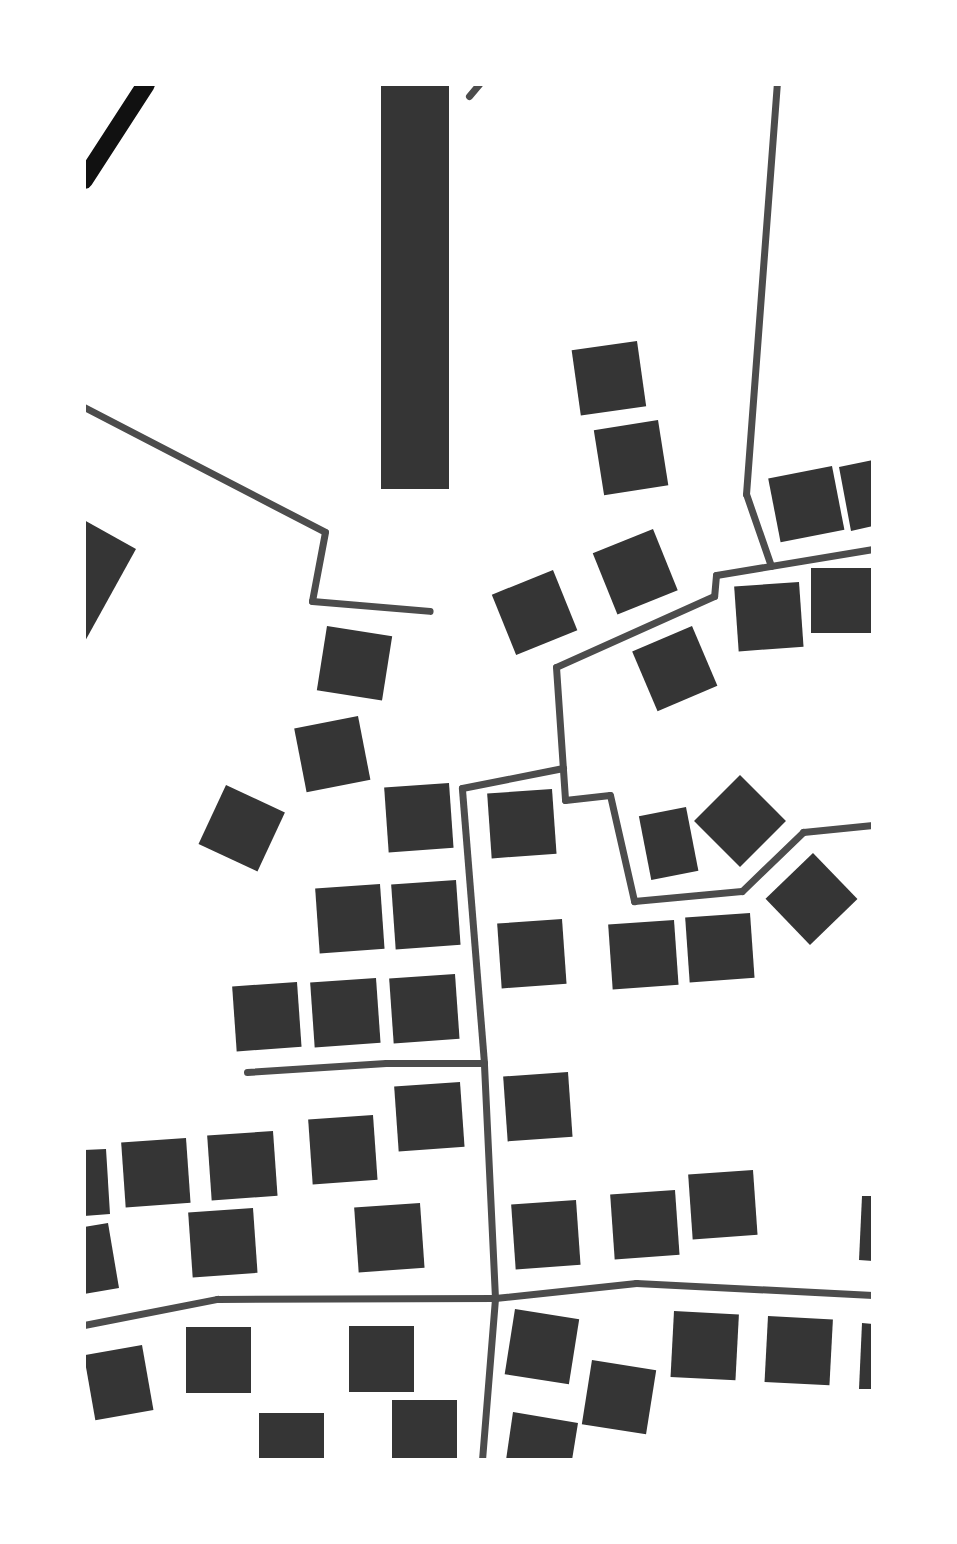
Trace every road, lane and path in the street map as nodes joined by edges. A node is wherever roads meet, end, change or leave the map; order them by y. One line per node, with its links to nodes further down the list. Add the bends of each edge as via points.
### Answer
1 (146, 84): 5 (main road)
2 (479, 84): 4 (street)
3 (777, 84): 8 (street, via 746,494)
4 (469, 96)
5 (84, 180)
6 (84, 407): 9 (street, via 324,532 312,601)
7 (873, 549): 8 (street)
8 (771, 566): 10 (street, via 716,575 714,596 556,667)
9 (430, 611)
10 (563, 768): 11 (street, via 565,800 610,795 634,901 742,891 803,832); 12 (street, via 462,788)
11 (873, 825)
12 (484, 1063): 13 (street, via 386,1063); 15 (street)
13 (247, 1072)
14 (873, 1295): 15 (street, via 636,1283)
15 (495, 1298): 16 (street, via 217,1299); 17 (street)
16 (84, 1325)
17 (482, 1460)

